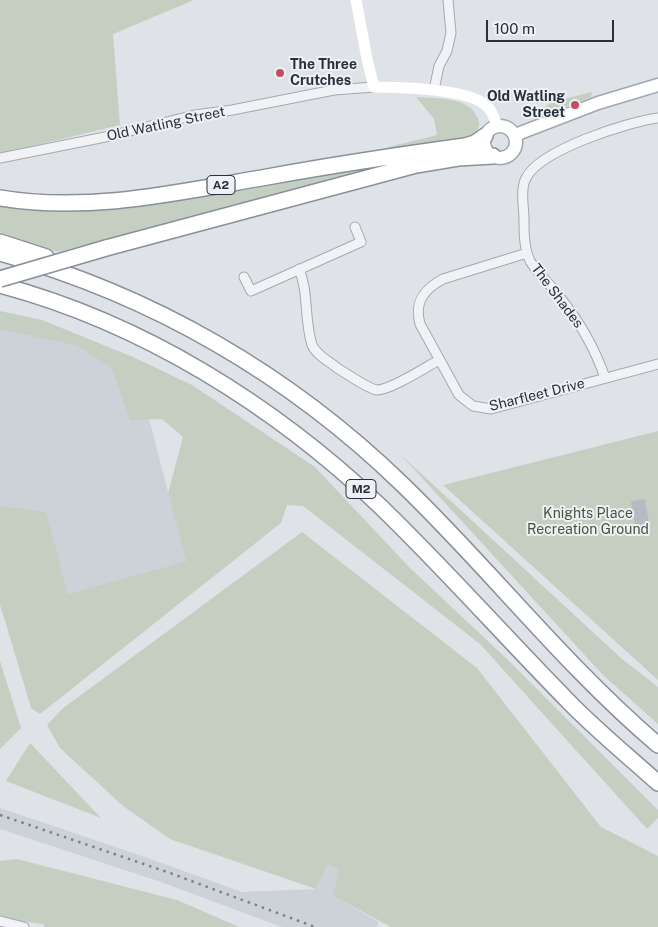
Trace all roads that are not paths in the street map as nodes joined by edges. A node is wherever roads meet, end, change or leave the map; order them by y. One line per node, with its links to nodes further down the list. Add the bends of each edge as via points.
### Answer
1 (356, 0): 4 (street)
2 (448, 0): 5 (street, via 450,38)
3 (658, 85): 8 (main road)
4 (374, 87): 5 (street, Old Watling Street); 11 (street, Old Watling Street, via 334,90 195,115)
5 (434, 90): 7 (street, Old Watling Street, via 481,102 492,113)
6 (658, 118): 16 (street, The Shades, via 574,144 530,172 524,187)
7 (497, 126): 8 (main road, via 509,128); 9 (main road)
8 (515, 134): 10 (main road, via 516,144 512,153 503,158)
9 (485, 136): 10 (main road, via 486,150); 12 (highway, A2, via 465,146 343,163 149,197 58,204)
10 (493, 156): 19 (highway, A2, bridge, via 416,165)
11 (0, 158)
12 (0, 198)
13 (355, 227): 17 (street, via 361,242)
14 (0, 242): 21 (highway, M2, via 90,273)
15 (0, 253): 21 (highway, M2)
16 (527, 254): 22 (street, Sharfleet Drive, via 443,279 424,291 418,306 419,320); 24 (street, The Shades, via 581,327 598,357)
17 (299, 269): 18 (street, via 250,291); 22 (street, via 313,346 341,370 379,390)
18 (244, 277)
19 (0, 279)
20 (0, 285): 26 (highway, M2, via 63,305 125,331 235,391 300,438 380,507 569,702)
21 (108, 290): 25 (highway, M2, via 180,322 238,356 294,392 334,424 403,484 572,664)
22 (439, 360): 24 (street, Sharfleet Drive, via 461,398 482,409)
23 (658, 364): 24 (street, Sharfleet Drive)
24 (605, 378)
25 (658, 745)
26 (658, 783)
27 (0, 921): 28 (street)
28 (24, 927)

